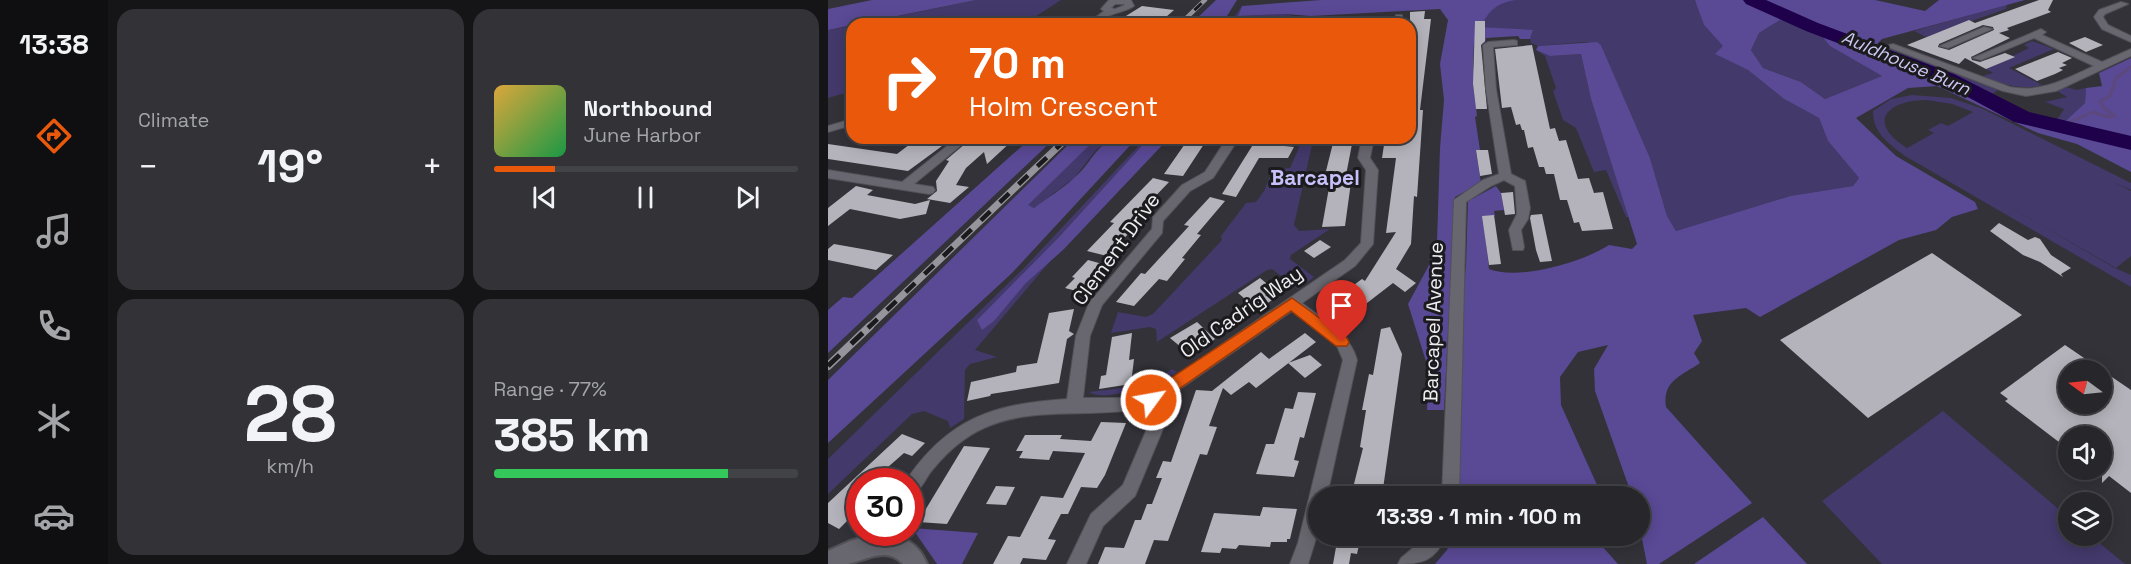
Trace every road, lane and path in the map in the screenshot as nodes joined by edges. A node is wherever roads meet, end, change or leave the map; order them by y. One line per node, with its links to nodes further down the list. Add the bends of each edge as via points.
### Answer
1 (2124, 3): 3 (street)
2 (2093, 5): 3 (street)
3 (2105, 11): 7 (street, via 2098,17 2100,22)
4 (1109, 12): 5 (street)
5 (1100, 18)
6 (1987, 29): 8 (street)
7 (2131, 39)
8 (1988, 42): 11 (street); 13 (street, via 2037,34); 14 (street)
9 (1514, 43): 21 (street, via 1488,45)
10 (1890, 46): 14 (street)
11 (1945, 46)
12 (2131, 52): 13 (street)
13 (2100, 65): 14 (street, via 2039,92 2007,89)
14 (1974, 66)
15 (846, 124): 16 (street)
16 (828, 129)
17 (956, 144): 22 (street)
18 (1229, 144): 27 (street, Clement Drive, via 1209,175 1186,188 1157,220 1158,230 1096,303 1083,336)
19 (1367, 144): 25 (street, Old Cadrig Way, via 1364,158 1372,170 1366,244 1358,257)
20 (828, 174): 22 (street)
21 (1505, 176): 24 (street, via 1521,184 1526,210 1515,230); 29 (street, Barcapel Avenue, via 1460,200)
22 (904, 186): 23 (street)
23 (928, 190)
24 (1518, 247)
25 (1292, 303): 26 (street, Old Cadrig Way); 38 (street, via 1342,342 1350,360)
26 (1151, 400): 27 (street, Old Cadrig Way, via 1115,406); 37 (street, via 1157,424 1129,490 1098,520)
27 (1074, 405): 28 (street, Old Cadrig Way, via 1009,412 961,430)
28 (923, 468)
29 (1450, 486)
30 (858, 546): 34 (street)
31 (868, 546): 34 (street)
32 (904, 546): 36 (street)
33 (1430, 546): 39 (street)
34 (853, 550): 35 (street)
35 (828, 564)
36 (916, 564)
37 (1076, 564)
38 (1299, 564)
39 (1407, 564)

